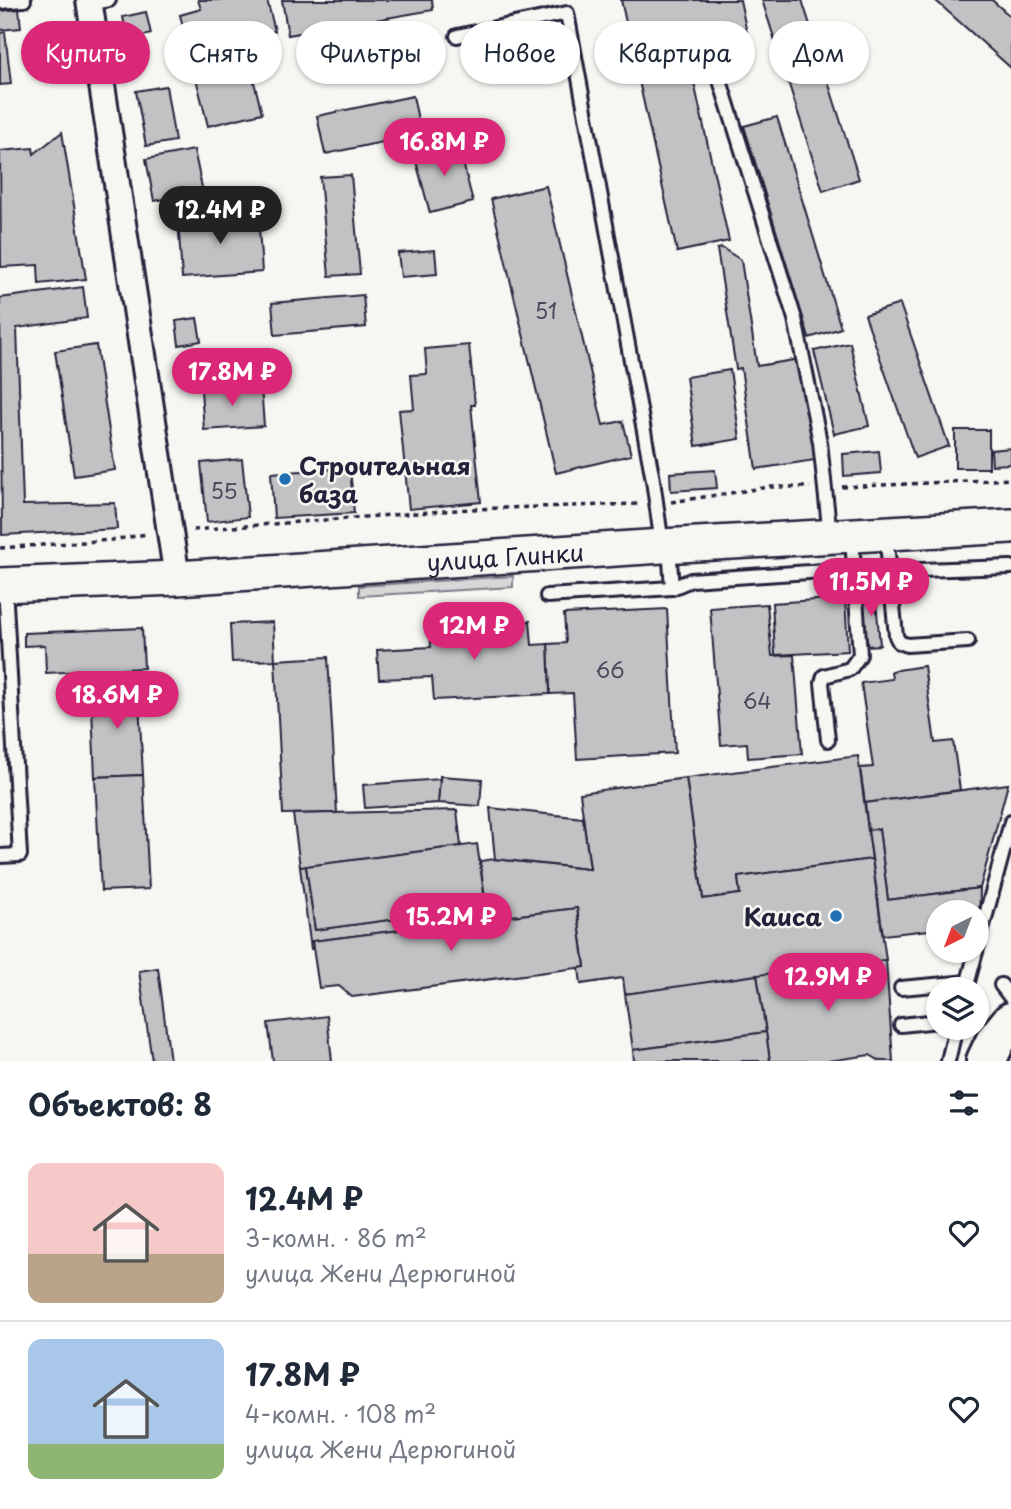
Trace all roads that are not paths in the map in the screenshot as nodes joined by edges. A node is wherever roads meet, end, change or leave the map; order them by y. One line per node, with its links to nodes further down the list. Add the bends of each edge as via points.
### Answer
1 (24, 0): 3 (lane)
2 (96, 1): 13 (street)
3 (0, 2)
4 (457, 36): 9 (lane, via 567,13)
5 (721, 84): 8 (lane, via 795,319)
6 (1011, 526): 7 (main road, улица Глинки)
7 (886, 533): 8 (main road, улица Глинки); 12 (lane)
8 (841, 535): 9 (main road, улица Глинки); 11 (lane)
9 (666, 545): 13 (main road, улица Глинки); 15 (lane)
10 (1011, 566): 12 (lane)
11 (854, 569): 15 (lane, via 691,580); 19 (lane, via 860,655 850,669 824,676)
12 (890, 571): 17 (lane, via 900,642)
13 (177, 578): 14 (main road, улица Глинки)
14 (2, 585): 18 (lane)
15 (672, 588): 16 (lane)
16 (547, 596)
17 (968, 641)
18 (6, 714): 21 (lane, via 20,855)
19 (828, 740)
20 (1011, 822): 22 (lane)
21 (0, 856)
22 (969, 977)
23 (1002, 985): 26 (lane)
24 (926, 987): 25 (lane)
25 (901, 988)
26 (1011, 998)
27 (926, 1022): 29 (lane)
28 (1011, 1023): 32 (main road)
29 (901, 1025)
30 (953, 1040): 31 (lane)
31 (948, 1061)
32 (986, 1061)

